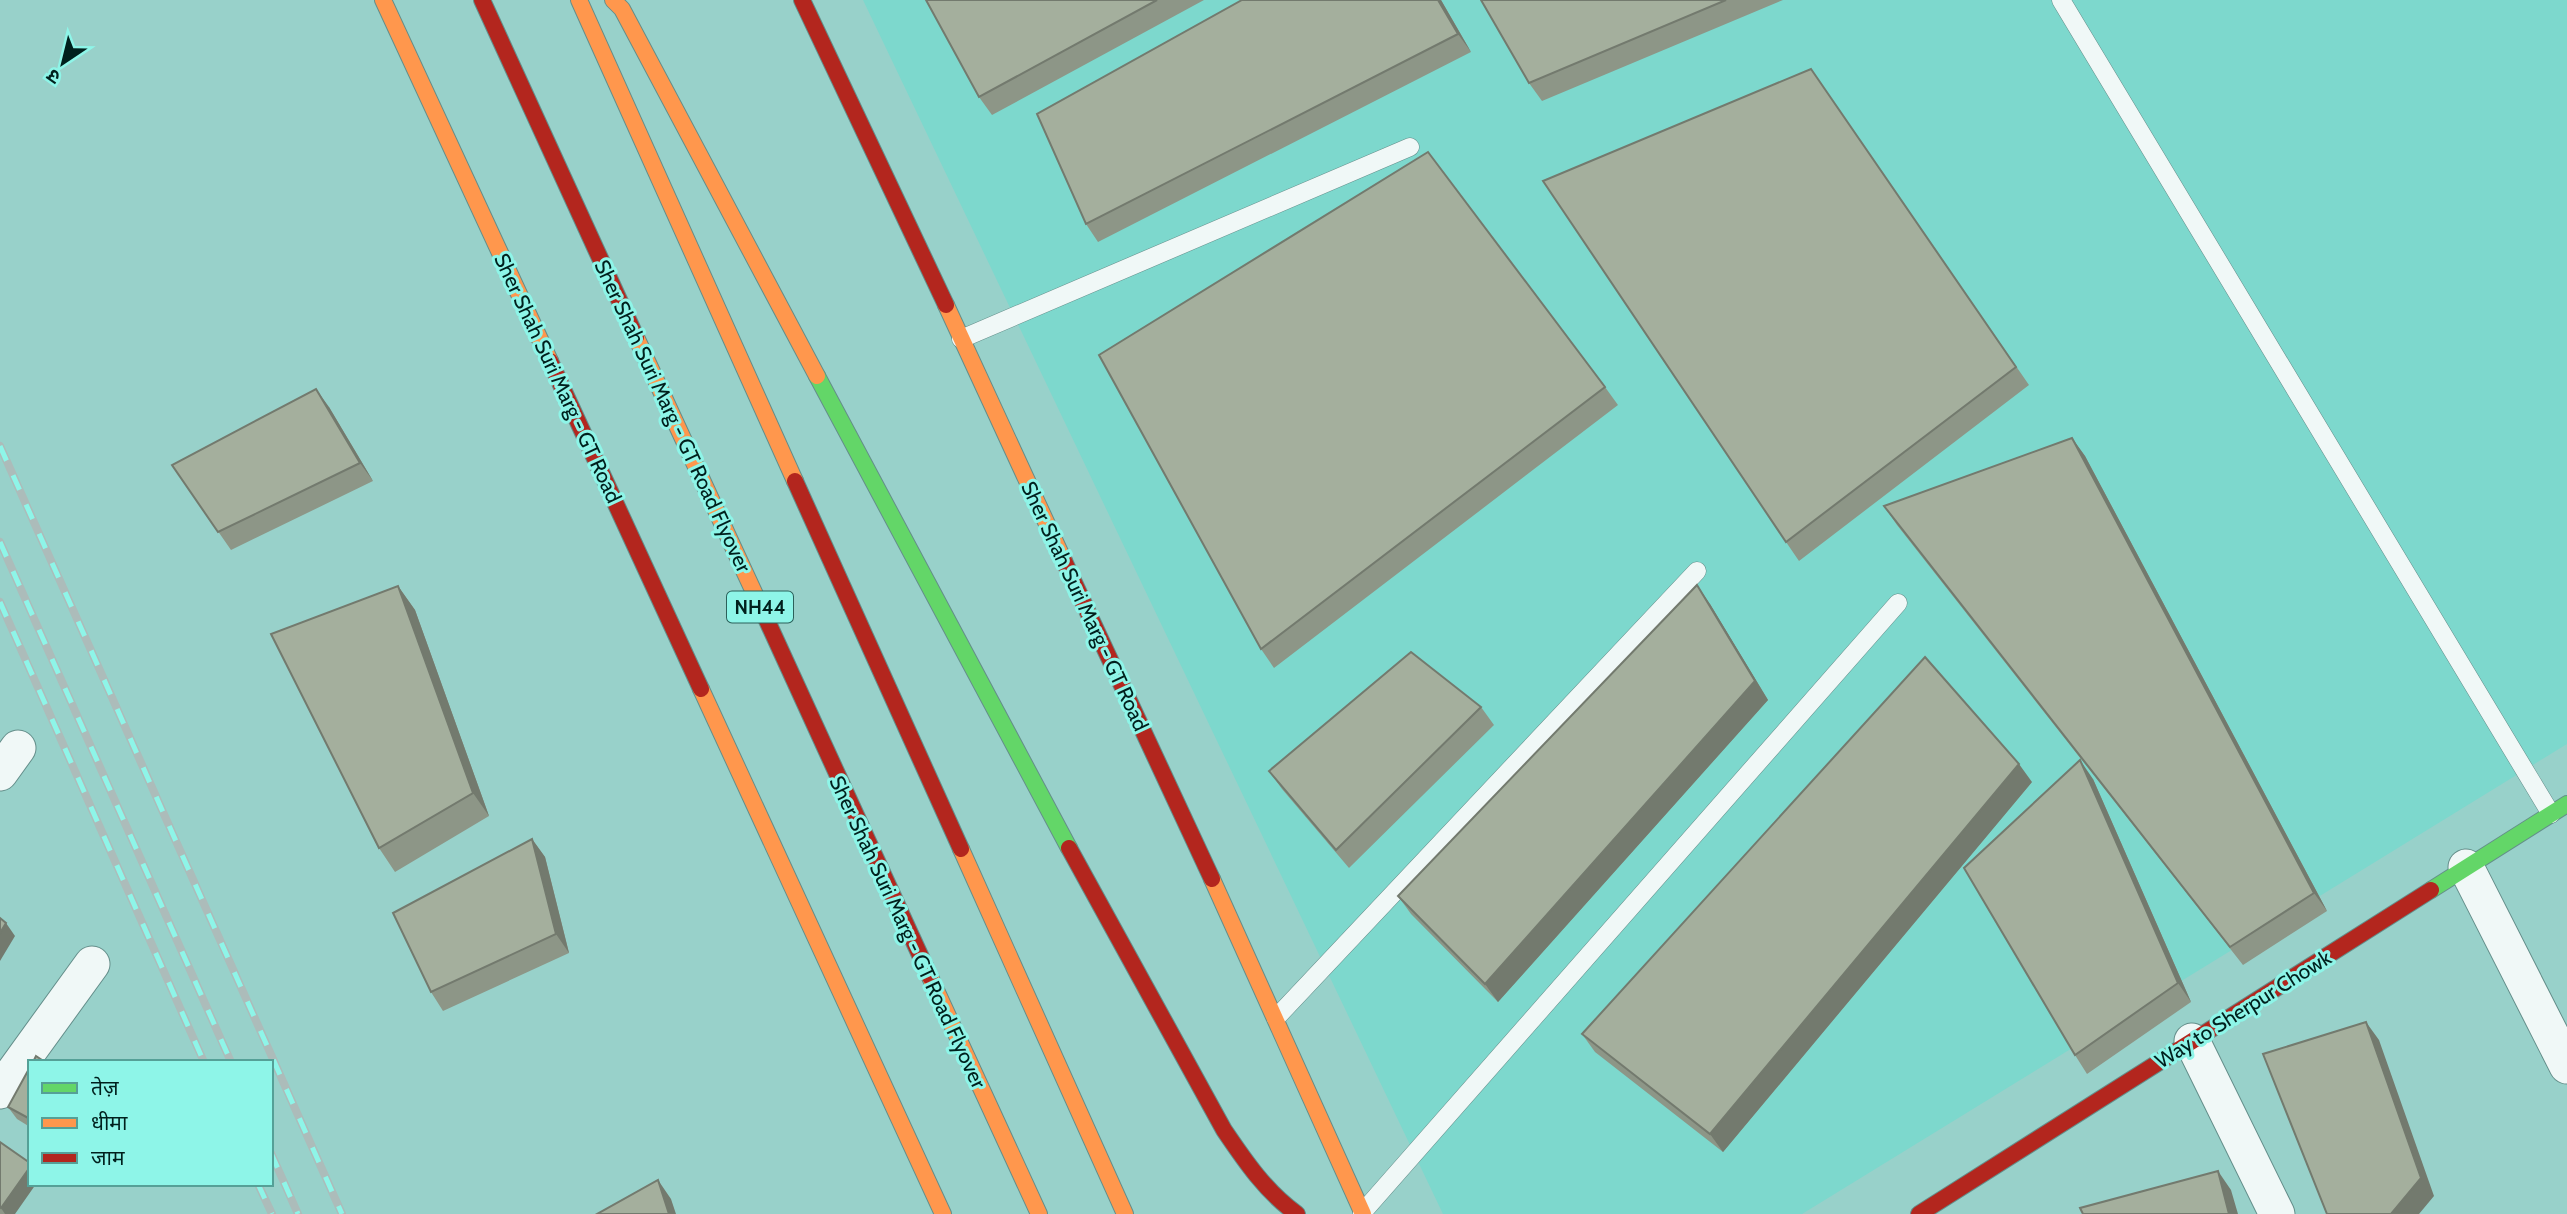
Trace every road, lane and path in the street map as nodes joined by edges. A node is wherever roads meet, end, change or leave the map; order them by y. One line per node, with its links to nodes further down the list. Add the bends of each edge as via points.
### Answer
1 (383, 0): 19 (main road, Sher Shah Suri Marg - GT Road)
2 (482, 0): 20 (main road, Sher Shah Suri Marg - GT Road Flyover / NH44)
3 (579, 0): 21 (main road)
4 (613, 0): 22 (main road, via 622,9 1217,1118 1254,1172)
5 (802, 0): 8 (main road, Sher Shah Suri Marg - GT Road)
6 (2061, 0): 12 (lane)
7 (1410, 147): 8 (lane)
8 (961, 339): 15 (main road, Sher Shah Suri Marg - GT Road)
9 (1697, 571): 15 (lane)
10 (1898, 603): 23 (lane)
11 (2567, 804): 12 (main road, Way to Sherpur Chowk)
12 (2551, 814): 13 (main road, Way to Sherpur Chowk)
13 (2466, 867): 16 (main road, Way to Sherpur Chowk); 17 (street)
14 (92, 964): 18 (street)
15 (1276, 1018): 23 (main road, Sher Shah Suri Marg - GT Road)
16 (2192, 1041): 24 (main road, Way to Sherpur Chowk); 25 (street)
17 (2567, 1066)
18 (0, 1091)
19 (941, 1211)
20 (1039, 1214)
21 (1125, 1214)
22 (1297, 1214)
23 (1363, 1214)
24 (1919, 1214)
25 (2277, 1214)

